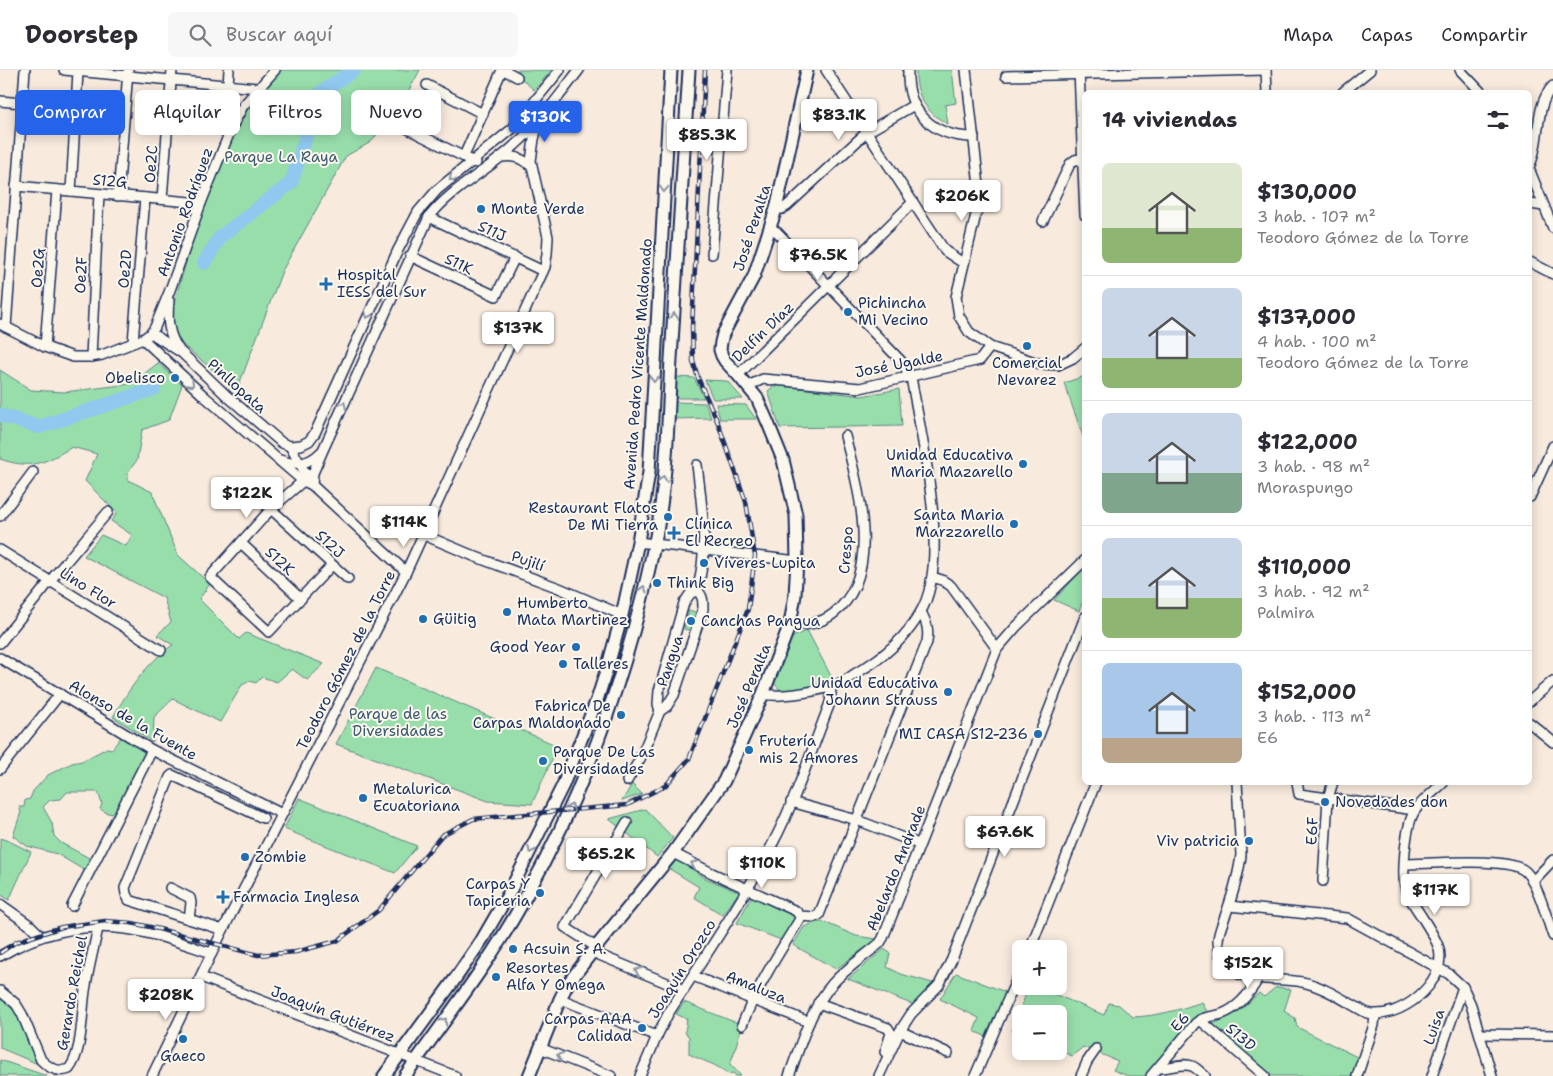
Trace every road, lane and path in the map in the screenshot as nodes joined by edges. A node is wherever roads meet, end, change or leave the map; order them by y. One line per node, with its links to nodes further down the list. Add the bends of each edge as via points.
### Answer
1 (25, 70): 30 (street)
2 (64, 70): 20 (street)
3 (172, 70): 25 (street, Oe2C)
4 (229, 70): 26 (street)
5 (275, 70): 29 (street, Antonio Rodríguez)
6 (503, 70): 24 (street); 39 (street)
7 (560, 70): 52 (street, via 512,129)
8 (579, 70): 40 (street)
9 (671, 70): 109 (main road, Avenida Pedro Vicente Maldonado, one-way to 109, via 649,472)
10 (690, 70): 111 (main road, one-way to 10, via 669,423)
11 (727, 70): 73 (street)
12 (807, 70): 68 (main road, José Peralta)
13 (826, 70): 43 (street)
14 (908, 70): 37 (street, via 908,87)
15 (966, 70): 48 (street)
16 (1266, 70): 19 (street); 32 (street)
17 (1370, 70): 33 (street)
18 (1460, 70): 34 (street)
19 (1187, 71): 21 (street)
20 (78, 72): 22 (street); 59 (street)
21 (1079, 72): 23 (street); 41 (street)
22 (128, 73): 25 (street); 61 (street)
23 (1006, 76)
24 (517, 77)
25 (171, 80): 26 (street); 31 (street, Oe2C)
26 (228, 85): 29 (street)
27 (427, 85): 39 (street)
28 (1553, 86): 53 (street, via 1543,104)
29 (258, 88): 38 (street, Antonio Rodríguez)
30 (23, 90)
31 (170, 90)
32 (1267, 90)
33 (1345, 90)
34 (1480, 90)
35 (0, 101): 36 (street)
36 (15, 102)
37 (914, 105): 43 (street); 48 (street, via 920,115 939,130)
38 (240, 112)
39 (483, 114): 49 (street)
40 (539, 120): 42 (street); 54 (street, Teodoro Gómez de la Torre)
41 (1082, 124)
42 (528, 132): 50 (street); 54 (street, Teodoro Gómez de la Torre, via 526,144)
43 (866, 132): 64 (street); 68 (street, via 787,206)
44 (20, 135): 57 (street)
45 (167, 135): 63 (street, Oe2C)
46 (229, 135): 65 (street, Antonio Rodríguez)
47 (421, 135): 49 (street)
48 (974, 138): 76 (street, via 979,202)
49 (464, 156): 52 (street)
50 (501, 157): 54 (street, via 518,157); 55 (street)
51 (1082, 158): 70 (street, via 1070,164)
52 (474, 161): 55 (street); 95 (street, one-way to 95, via 437,190 418,212 314,433 306,443)
53 (1532, 161)
54 (531, 164): 78 (street, Teodoro Gómez de la Torre, via 548,237)
55 (483, 170): 69 (street, via 446,198)
56 (1532, 176): 67 (street)
57 (16, 186): 58 (street, S12G); 82 (street)
58 (57, 190): 59 (street, S12G); 86 (street, Oe2G)
59 (71, 191): 60 (street, S12G)
60 (99, 194): 61 (street, S12G); 90 (street, Oe2F)
61 (118, 196): 62 (street, S12G)
62 (145, 198): 63 (street, S12G); 85 (street, Oe2D)
63 (162, 199): 65 (street, S12G)
64 (913, 202): 76 (street, via 945,251); 80 (street, Delfin Díaz)
65 (201, 203): 81 (street, Antonio Rodríguez)
66 (1532, 204): 67 (street)
67 (1544, 206): 72 (street)
68 (776, 209): 71 (main road, José Peralta)
69 (429, 217): 74 (street); 75 (street, S11J)
70 (1043, 221)
71 (770, 228): 80 (street); 91 (main road, José Peralta, via 754,276 720,342 725,361)
72 (1553, 228)
73 (712, 254)
74 (410, 256): 75 (street, S11K, via 496,296); 97 (street, one-way to 74)
75 (515, 257): 78 (street, S11J)
76 (963, 263): 87 (street, via 956,297 959,316 969,332)
77 (1532, 263): 79 (street)
78 (543, 271): 108 (street, Teodoro Gómez de la Torre)
79 (1553, 274)
80 (830, 286): 91 (street, Delfin Díaz); 92 (street, via 901,361)
81 (170, 290): 83 (street, Antonio Rodríguez); 89 (street, Antonio Rodríguez, via 168,325)
82 (3, 325): 86 (street, Antonio Rodríguez)
83 (150, 332): 84 (street, Antonio Rodríguez); 89 (street, Pinllopata)
84 (143, 339): 85 (street, Antonio Rodríguez); 98 (street, Pinllopata, one-way to 98)
85 (133, 342): 90 (street, Antonio Rodríguez)
86 (45, 347): 90 (street, Antonio Rodríguez, via 73,357)
87 (990, 347): 88 (street, via 1041,364 1058,365); 92 (street, José Ugalde, via 980,360)
88 (1082, 350)
89 (182, 353): 95 (street, Pinllopata, via 278,441)
90 (91, 357)
91 (738, 375): 93 (main road, José Peralta)
92 (911, 377): 93 (street, José Ugalde, via 860,388 763,379); 118 (street, via 931,495)
93 (748, 386): 114 (main road, José Peralta, via 757,398 783,460 796,515)
94 (845, 436): 125 (street, Crespo, via 862,510 860,572 846,602 834,613 811,624)
95 (290, 446): 99 (street, Pinllopata)
96 (1553, 446): 104 (street)
97 (323, 450): 99 (street, via 313,459); 103 (street, via 313,473)
98 (273, 457): 99 (street, Pinllopata, via 283,462); 102 (street, Pinllopata)
99 (300, 463): 103 (street, Pinllopata)
100 (697, 466): 113 (street, Pangua)
101 (32, 472): 107 (street)
102 (303, 481): 103 (street, Pinllopata); 105 (street)
103 (312, 486): 117 (street, Pinllopata)
104 (1532, 493)
105 (271, 509): 110 (street); 116 (street, S12J)
106 (108, 512): 120 (street)
107 (0, 516)
108 (424, 535): 117 (street, Teodoro Gómez de la Torre); 124 (street, Pujilí)
109 (638, 542): 111 (street); 124 (main road, Avenida Pedro Vicente Maldonado)
110 (241, 543): 122 (street, S12K); 122 (street, via 210,577 269,632)
111 (655, 545): 113 (street); 198 (main road, one-way to 111, via 480,970 524,900 560,830 606,718)
112 (0, 550): 120 (street, Lino Flor)
113 (704, 550): 114 (street); 121 (street, Pangua)
114 (797, 561): 125 (main road, José Peralta)
115 (1082, 563): 128 (street, Abelardo Andrade)
116 (332, 565): 119 (street, S12J); 122 (street)
117 (406, 572): 150 (street, Teodoro Gómez de la Torre)
118 (932, 577): 123 (street); 128 (street, via 951,586)
119 (348, 579)
120 (50, 581): 127 (street); 129 (street, Lino Flor)
121 (697, 590): 136 (street, Pangua, via 684,603 659,691); 136 (street, Pangua, via 701,594 703,609 674,695)
122 (301, 598)
123 (921, 612): 132 (street, via 880,658); 152 (street, via 927,624 927,642)
124 (622, 615): 197 (main road, Avenida Pedro Vicente Maldonado, one-way to 197, via 598,697 553,807 482,938)
125 (790, 624): 134 (main road, José Peralta)
126 (1082, 625): 190 (street, via 952,959 939,985 911,1014)
127 (0, 643)
128 (997, 649): 185 (street, Abelardo Andrade, via 883,938 834,982)
129 (161, 650)
130 (0, 658): 133 (street, Alonso de la Fuente)
131 (1553, 681): 135 (street)
132 (830, 687): 134 (street, via 782,696); 148 (street, Joaquín Orozco, via 830,702)
133 (60, 694): 139 (street, Alonso de la Fuente); 140 (street)
134 (763, 694): 155 (main road, José Peralta, via 724,781)
135 (1532, 699)
136 (660, 711): 141 (street, Pangua, via 640,759)
137 (1532, 725): 138 (street)
138 (1553, 742)
139 (152, 750): 150 (street, Alonso de la Fuente); 163 (street)
140 (0, 770)
141 (627, 780)
142 (1095, 785): 171 (street)
143 (1237, 785): 164 (street, via 1241,855)
144 (1298, 785): 147 (street, via 1299,794)
145 (1332, 785): 147 (street, E6F)
146 (1441, 785): 149 (street)
147 (1328, 798): 149 (street); 158 (street, E6F)
148 (791, 802): 152 (street); 161 (street, Joaquín Orozco)
149 (1415, 810): 157 (street, via 1408,828)
150 (282, 814): 168 (street, Teodoro Gómez de la Torre)
151 (263, 818): 166 (street, via 176,775 170,777 125,888 129,900)
152 (857, 820): 154 (street); 165 (street, via 819,914)
153 (626, 822): 172 (street, via 565,926)
154 (916, 843)
155 (672, 853): 161 (street, one-way to 155); 172 (main road, José Peralta)
156 (1553, 860): 159 (street)
157 (1405, 864): 159 (street, via 1512,864 1525,871); 175 (street, via 1406,891 1439,949)
158 (1323, 881)
159 (1533, 881): 170 (street)
160 (170, 888): 166 (street, via 190,898)
161 (748, 889): 165 (street, via 796,911); 176 (street, Joaquín Orozco)
162 (0, 904): 169 (street)
163 (72, 906)
164 (1229, 906): 175 (street, via 1347,918); 178 (street, via 1218,949 1224,963 1238,974)
165 (800, 916): 184 (street)
166 (189, 919): 168 (street)
167 (98, 928): 169 (street); 173 (street, via 134,931); 182 (street, Gerardo Reichel, via 82,1007 81,1034 70,1069 56,1069 41,1060 22,1014 16,1004)
168 (223, 930): 173 (street, Teodoro Gómez de la Torre)
169 (41, 936): 174 (street)
170 (1553, 936)
171 (1034, 940)
172 (594, 950): 180 (street, one-way to 172); 183 (main road, José Peralta)
173 (212, 953): 177 (street, Teodoro Gómez de la Torre)
174 (0, 956)
175 (1438, 967): 179 (street); 186 (street, via 1427,988 1416,998 1404,1007)
176 (693, 976): 180 (street, Joaquín Orozco); 184 (street, Amaluza)
177 (201, 977): 197 (street, Joaquín Gutiérrez); 201 (street, Teodoro Gómez de la Torre)
178 (1258, 979): 186 (street, via 1302,982); 187 (street, E6, via 1237,1005 1222,1014)
179 (1462, 987): 191 (street); 216 (street, Luisa)
180 (684, 990): 193 (street, Joaquín Orozco)
181 (1012, 990): 210 (street)
182 (0, 991)
183 (560, 999): 193 (street); 194 (main road, José Peralta)
184 (752, 1000): 188 (street, Amaluza); 189 (street)
185 (818, 1003): 188 (street, Abelardo Andrade); 199 (street, via 888,1028 891,1033 884,1053)
186 (1375, 1015): 215 (street)
187 (1200, 1020): 200 (street, E6); 214 (street, S13D)
188 (809, 1022): 208 (street, Abelardo Andrade)
189 (742, 1025)
190 (900, 1031): 196 (street); 199 (street)
191 (1480, 1034): 192 (street); 217 (street)
192 (1553, 1035)
193 (657, 1036): 207 (street, Joaquín Orozco)
194 (540, 1048): 205 (main road, José Peralta); 206 (street, one-way to 194)
195 (1096, 1049): 211 (street)
196 (948, 1053)
197 (399, 1055): 198 (street, Joaquín Gutiérrez); 202 (main road, Avenida Pedro Vicente Maldonado)
198 (415, 1061): 203 (main road); 204 (street, Joaquín Gutiérrez)
199 (886, 1061): 209 (street)
200 (1159, 1068): 212 (street, E6); 213 (street, via 1187,1064)
201 (152, 1076)
202 (384, 1076)
203 (405, 1076)
204 (455, 1076)
205 (529, 1076)
206 (611, 1076)
207 (640, 1076)
208 (789, 1076)
209 (879, 1076)
210 (975, 1076)
211 (1081, 1076)
212 (1151, 1076)
213 (1205, 1076)
214 (1265, 1076)
215 (1357, 1076)
216 (1432, 1076)
217 (1492, 1076)

